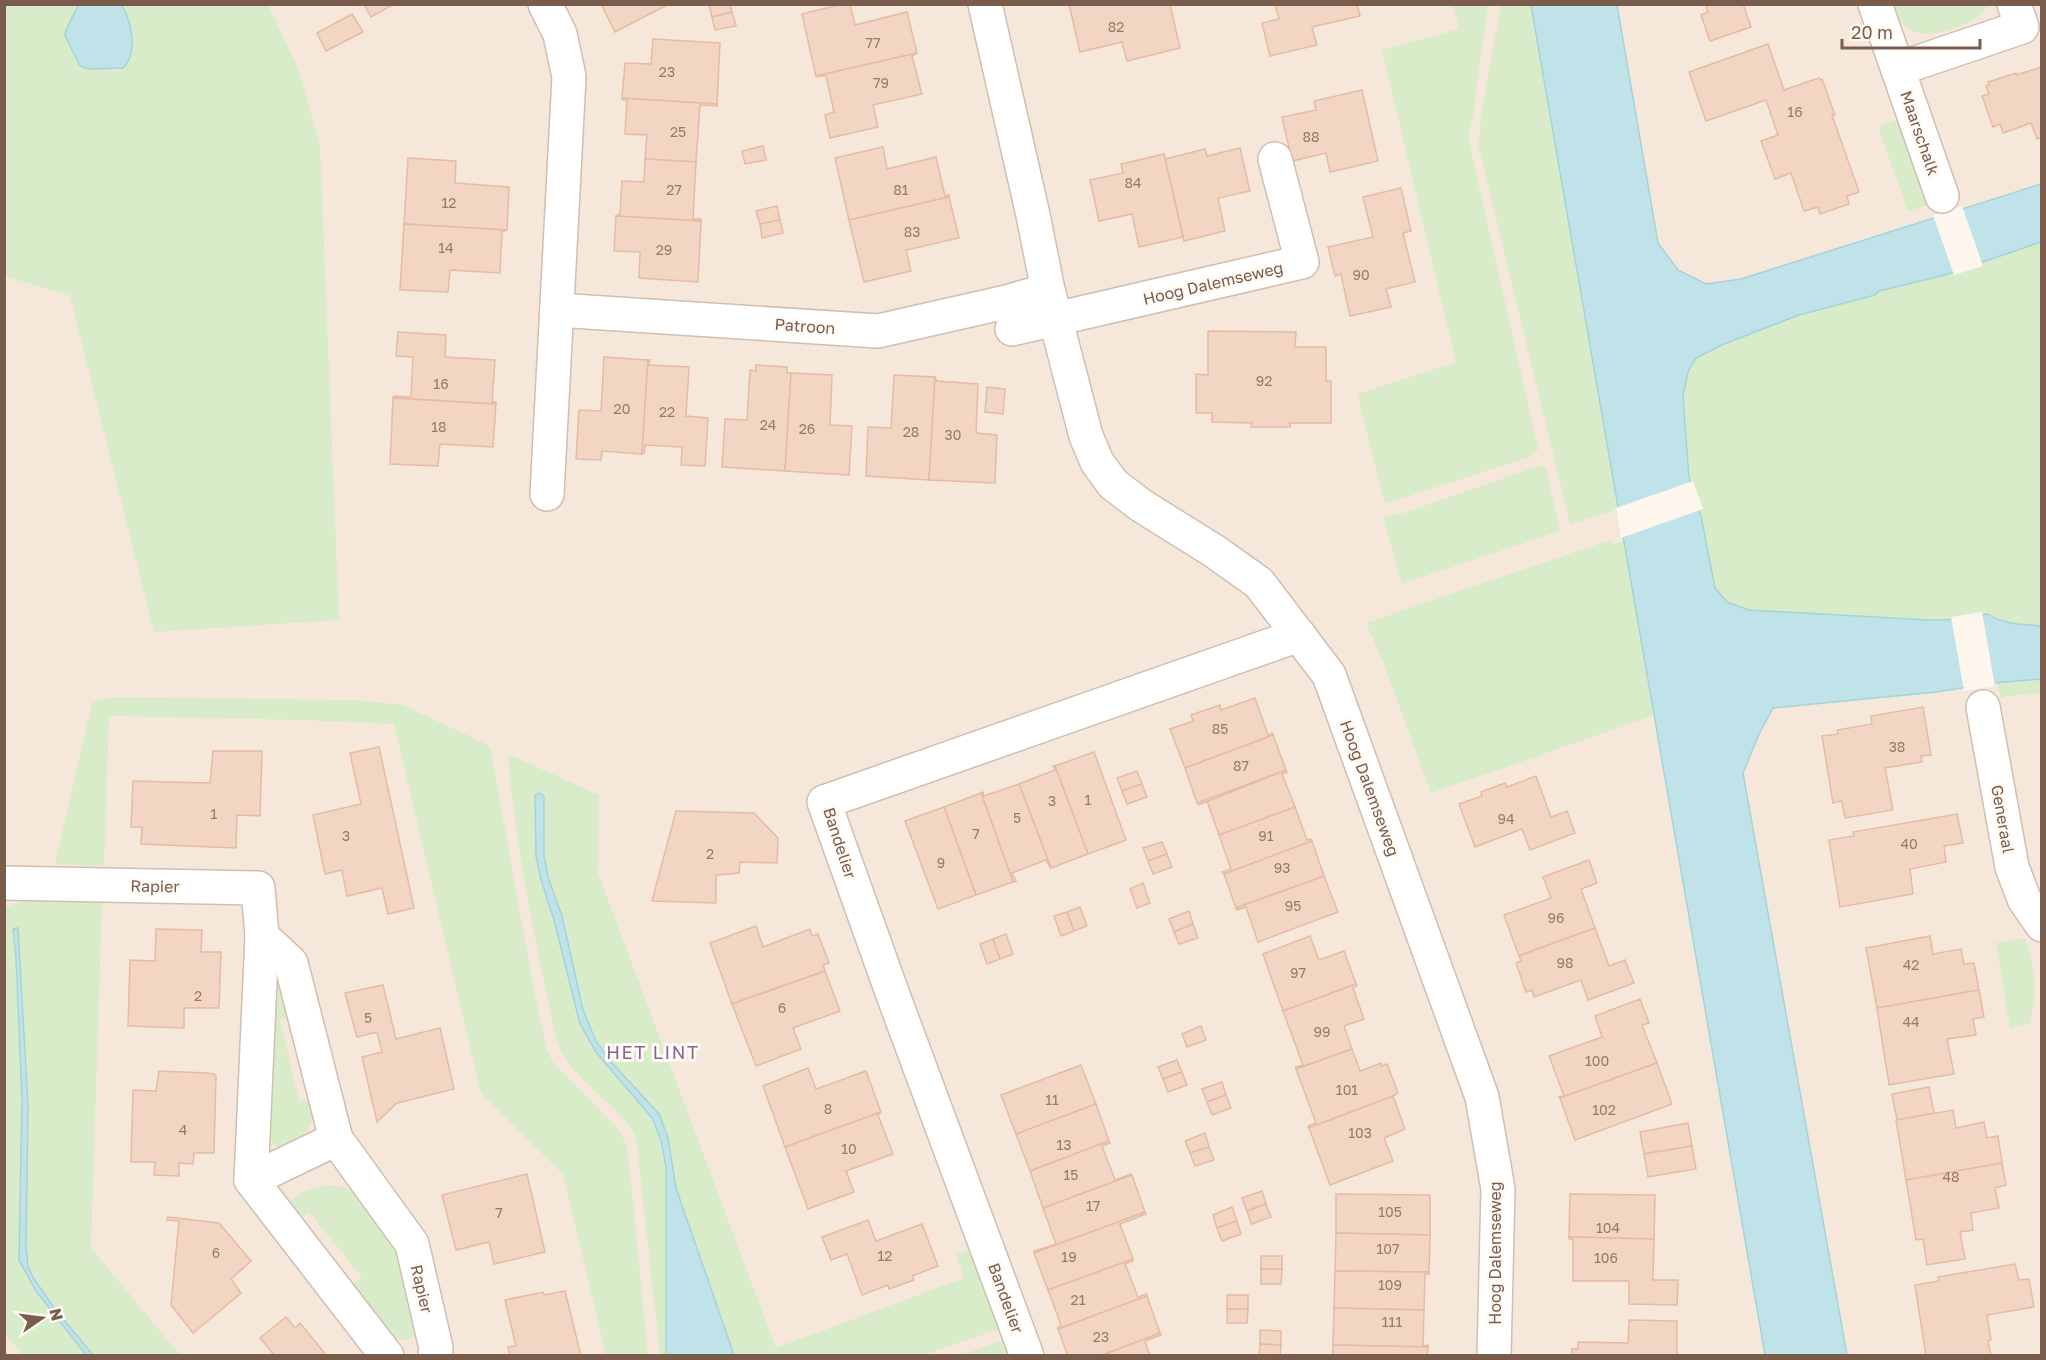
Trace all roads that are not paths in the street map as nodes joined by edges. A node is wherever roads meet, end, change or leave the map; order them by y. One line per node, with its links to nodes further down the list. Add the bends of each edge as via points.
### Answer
1 (545, 4): 9 (street, via 560,34 568,77)
2 (985, 4): 8 (street, Hoog Dalemseweg)
3 (1875, 4): 5 (street, Maarschalk)
4 (2014, 4): 5 (street, Maarschalk, via 2022,27)
5 (1898, 69): 7 (street, Maarschalk)
6 (1275, 159): 8 (street, Hoog Dalemseweg, via 1302,262)
7 (1942, 196)
8 (1052, 304): 9 (street, Patroon, via 1006,302 878,331); 10 (street, Hoog Dalemseweg); 12 (street, Hoog Dalemseweg, via 1086,436 1097,462 1113,484 1259,583)
9 (557, 310): 11 (street)
10 (1012, 329)
11 (547, 494)
12 (1299, 634): 21 (street, Bandelier, via 824,802); 22 (street, Hoog Dalemseweg, via 1329,675 1482,1097 1498,1189)
13 (1983, 707): 15 (street, Generaal, via 2012,867 2024,899)
14 (4, 883): 16 (street, Rapier, via 258,888)
15 (2042, 925)
16 (262, 936): 17 (street, Rapier, via 291,963); 18 (street, Rapier)
17 (336, 1139): 18 (street); 20 (street, Rapier, via 412,1244)
18 (251, 1180): 19 (street)
19 (387, 1356)
20 (435, 1356)
21 (1027, 1356)
22 (1494, 1356)

